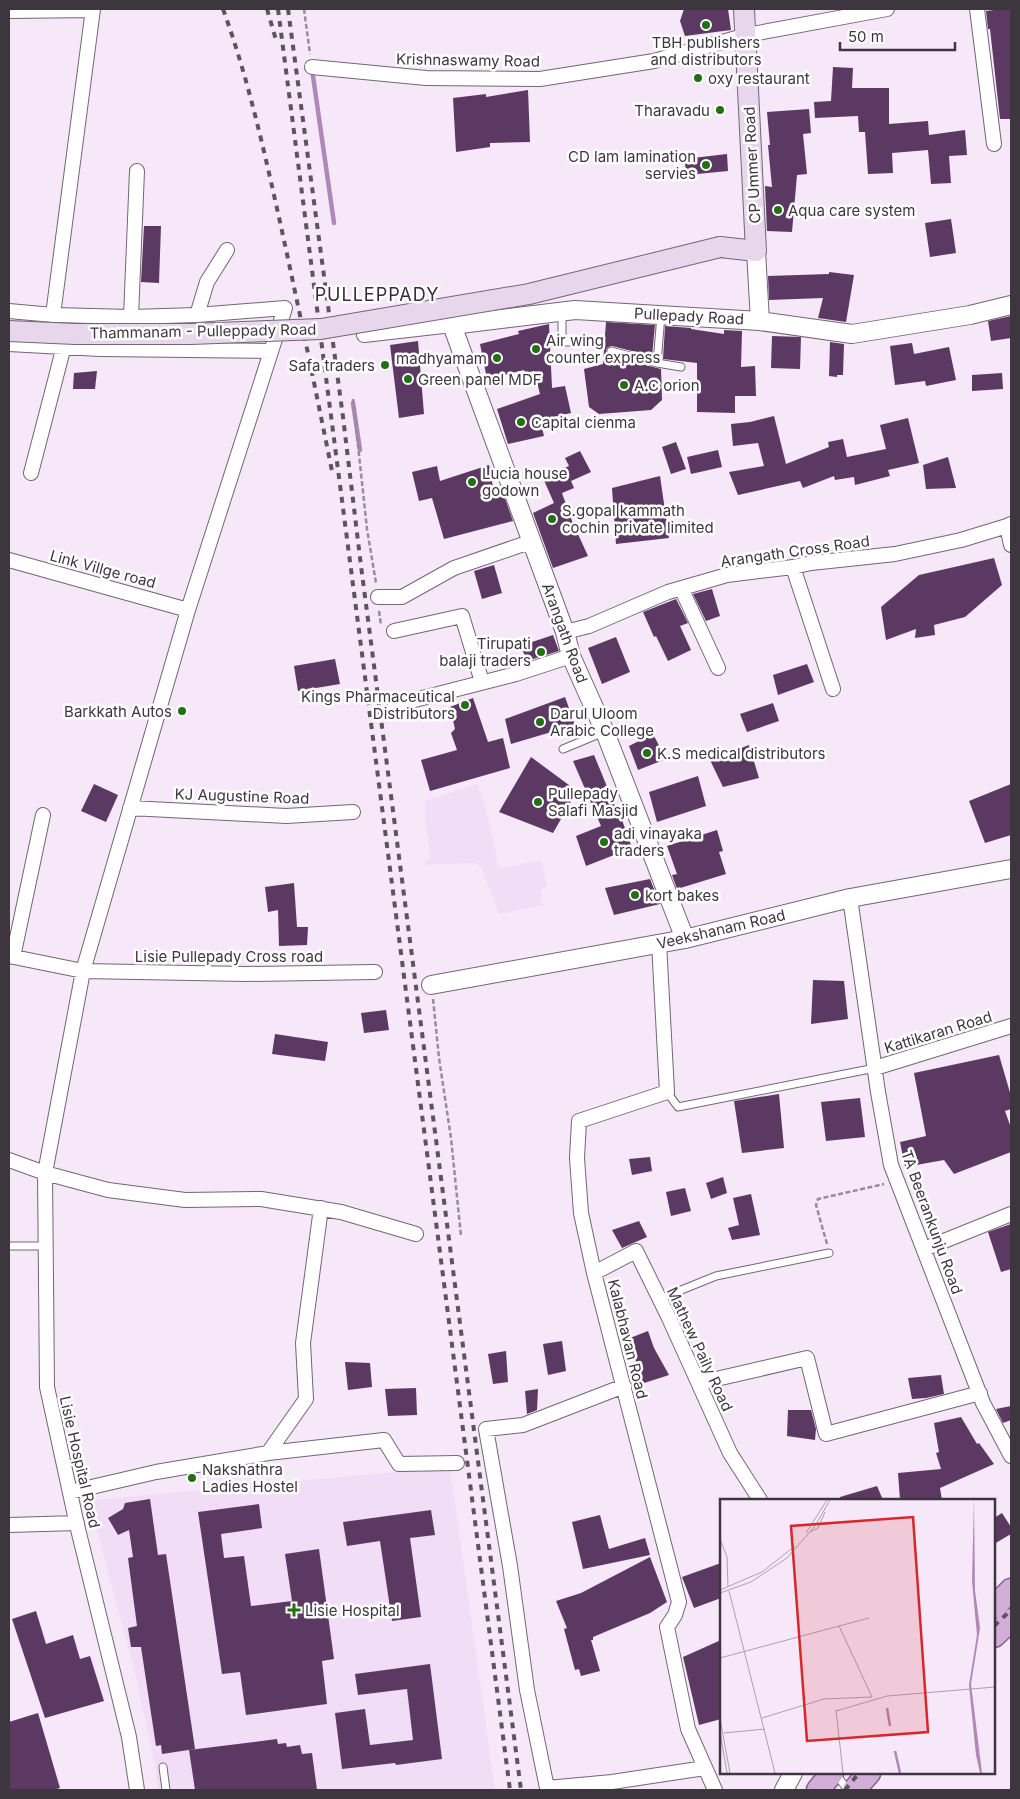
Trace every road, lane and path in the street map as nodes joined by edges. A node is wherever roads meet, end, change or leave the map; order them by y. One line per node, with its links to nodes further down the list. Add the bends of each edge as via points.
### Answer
1 (93, 9): 6 (street); 18 (street)
2 (304, 9): 8 (path)
3 (744, 9): 7 (main road, CP Ummer Road)
4 (887, 9): 7 (street, Krishnaswamy Road)
5 (976, 9): 9 (street)
6 (9, 11)
7 (747, 35): 8 (street, Krishnaswamy Road, via 654,61 540,79 426,78); 11 (main road, CP Ummer Road)
8 (312, 67)
9 (994, 144)
10 (138, 171): 21 (street)
11 (755, 225): 12 (main road); 14 (main road, CP Ummer Road)
12 (720, 247): 14 (main road); 24 (main road, Thammanam - Pulleppady Road, bridge, via 529,294 321,328 177,334)
13 (227, 250): 19 (street, via 208,282)
14 (756, 251): 22 (street, CP Ummer Road)
15 (1011, 305): 22 (street, Pullepady Road, via 852,334)
16 (9, 311): 18 (street)
17 (562, 311): 20 (street, Pullepady Road); 23 (street, Pullepady Road); 26 (lane, via 562,338 566,342)
18 (53, 315): 21 (street)
19 (197, 315): 21 (street); 29 (street, Lisie Hospital Road, via 285,308)
20 (661, 315): 22 (street, Pullepady Road); 31 (lane)
21 (131, 317)
22 (760, 321)
23 (452, 325): 25 (street, Pullepady Road); 37 (street, Arangath Road)
24 (9, 331)
25 (364, 335)
26 (584, 342)
27 (9, 344): 28 (street)
28 (64, 346): 29 (street); 34 (street)
29 (271, 351): 42 (street, Lisie Hospital Road)
30 (612, 351): 31 (lane)
31 (657, 363): 32 (lane)
32 (681, 367)
33 (353, 399): 41 (path, via 366,529)
34 (30, 473)
35 (1009, 525): 36 (street); 39 (street, Arangath Cross Road, via 961,540 895,554)
36 (1011, 545)
37 (533, 546): 41 (street, via 524,544 464,564 402,597); 44 (street, Arangath Road)
38 (9, 560): 42 (street, Link Villge road)
39 (793, 567): 40 (street, Arangath Cross Road, via 727,575); 48 (street)
40 (681, 588): 44 (street, Arangath Cross Road, via 590,626); 46 (street)
41 (378, 597): 43 (path)
42 (188, 610): 52 (street, Lisie Hospital Road)
43 (387, 630): 47 (street, via 462,616)
44 (565, 632): 45 (street, Arangath Road)
45 (571, 656): 47 (street); 50 (street, Arangath Road)
46 (718, 668)
47 (482, 682): 49 (street)
48 (833, 689)
49 (395, 705)
50 (604, 732): 51 (lane); 57 (street, Arangath Road)
51 (563, 749)
52 (130, 808): 53 (street, KJ Augustine Road, via 286,816); 60 (street, Lisie Hospital Road)
53 (352, 812)
54 (44, 815): 59 (street)
55 (1011, 869): 56 (street, Veekshanam Road)
56 (850, 898): 57 (street, Veekshanam Road); 64 (street, TA Beerankunju Road)
57 (685, 938): 58 (street, Veekshanam Road)
58 (660, 943): 62 (street, Veekshanam Road); 65 (street)
59 (11, 957): 60 (street, Lisie Pullepady Cross road)
60 (83, 971): 61 (street, Lisie Pullepady Cross road); 67 (street, Lisie Hospital Road)
61 (375, 972)
62 (431, 986): 72 (path)
63 (1011, 1026): 64 (street, Kattikaran Road)
64 (875, 1068): 65 (lane, via 678,1107); 68 (street, TA Beerankunju Road, via 891,1165)
65 (667, 1092): 77 (street, Kalabhavan Road, via 579,1121 577,1158 581,1213)
66 (9, 1160): 67 (street)
67 (45, 1173): 69 (street, via 118,1191 185,1200 261,1199); 74 (street, Lisie Hospital Road)
68 (897, 1180): 75 (street, TA Beerankunju Road); 76 (path, via 818,1199 816,1205)
69 (321, 1208): 71 (street); 82 (street, via 302,1342 306,1398)
70 (1011, 1214): 75 (street)
71 (416, 1234)
72 (462, 1236)
73 (9, 1246): 74 (lane)
74 (46, 1246): 85 (street, Lisie Hospital Road, via 47,1387)
75 (924, 1249): 81 (street, TA Beerankunju Road)
76 (829, 1253): 78 (lane, via 716,1276)
77 (594, 1272): 78 (street, Mathew Paily Road, via 636,1252); 80 (street, Kalabhavan Road)
78 (659, 1299): 79 (street, Mathew Paily Road)
79 (699, 1384): 81 (street, via 807,1358 826,1434); 86 (street, Mathew Paily Road, via 730,1453)
80 (624, 1386): 94 (street, Kalabhavan Road, via 679,1602 667,1627 688,1729); 94 (street, via 523,1425 486,1429 547,1788)
81 (980, 1393): 83 (street, TA Beerankunju Road)
82 (268, 1453): 84 (street, via 384,1440 399,1464); 85 (street, via 156,1472)
83 (1011, 1456)
84 (457, 1463)
85 (70, 1492): 87 (street, Lisie Hospital Road)
86 (759, 1499)
87 (77, 1523): 88 (street); 99 (street, Lisie Hospital Road, via 129,1737)
88 (9, 1525)
89 (1011, 1590): 90 (main road)
90 (995, 1606)
91 (1011, 1620): 92 (main road)
92 (995, 1635)
93 (163, 1767): 100 (lane)
94 (705, 1768): 101 (street, Kalabhavan Road)
95 (792, 1774): 102 (street)
96 (832, 1774): 103 (main road)
97 (834, 1774): 104 (lane)
98 (868, 1774): 105 (main road)
99 (137, 1790)
100 (166, 1790)
101 (715, 1790)
102 (784, 1790)
103 (818, 1790)
104 (848, 1790)
105 (854, 1790)

